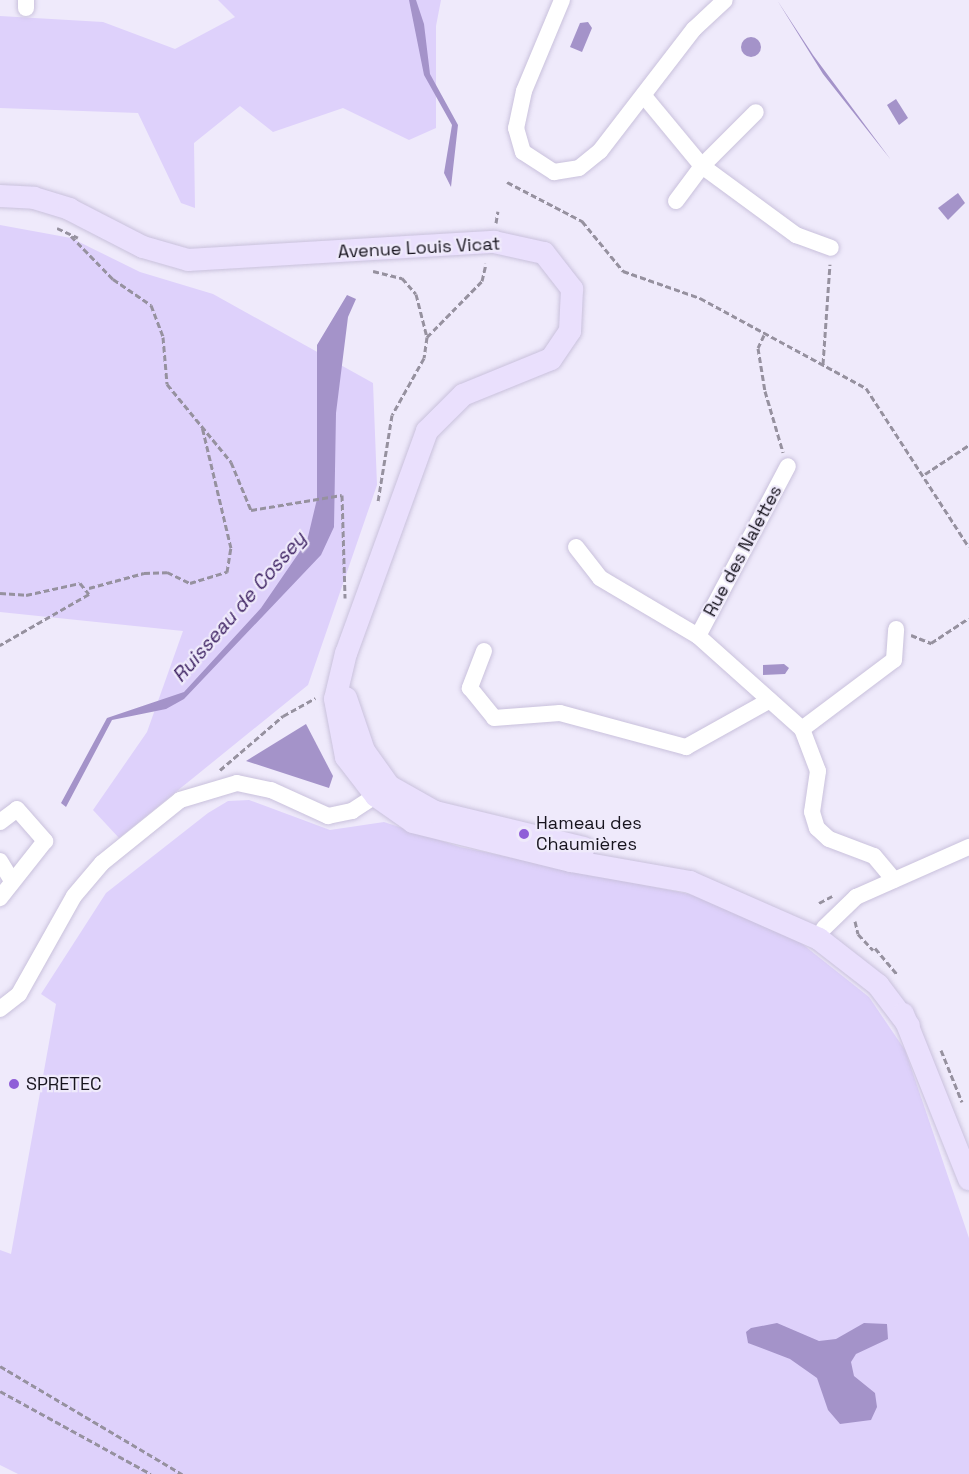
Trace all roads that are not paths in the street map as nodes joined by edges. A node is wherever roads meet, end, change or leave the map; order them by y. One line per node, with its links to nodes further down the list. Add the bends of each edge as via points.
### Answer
1 (562, 0): 3 (street, via 518,111 516,128 523,152 543,169 579,168 600,151)
2 (725, 0): 3 (street, via 694,29)
3 (644, 96): 5 (street)
4 (756, 112): 5 (street)
5 (702, 166): 7 (street); 8 (street, via 796,235)
6 (0, 196): 16 (main road, Avenue Louis Vicat, via 34,198 69,209 143,248 180,259 494,242 544,253 564,274 575,301 562,346 535,369 463,395 427,431 349,617 342,669 351,723)
7 (676, 201)
8 (831, 248)
9 (788, 466): 12 (street, Rue des Nalettes)
10 (576, 547): 12 (street, Rue des Nalettes, via 600,578)
11 (896, 629): 15 (street, via 894,660)
12 (698, 636): 14 (street, Rue des Nalettes)
13 (484, 651): 14 (street, via 470,688 494,718 560,712 686,747)
14 (770, 700): 15 (street, Rue des Nalettes)
15 (802, 729): 20 (street, Rue des Nalettes, via 818,771 812,812 817,828 829,839 874,856)
16 (383, 791): 23 (main road, via 461,820 695,869); 24 (street, via 352,812 328,816 254,785 199,790 156,817 102,864 75,896 20,994)
17 (0, 822): 21 (street, via 17,809 45,841)
18 (969, 847): 20 (street)
19 (0, 861): 21 (street)
20 (894, 880): 23 (street, via 856,897)
21 (12, 881): 22 (street)
22 (0, 898)
23 (822, 933): 25 (main road, via 878,985 909,1026)
24 (0, 1009)
25 (969, 1179)

